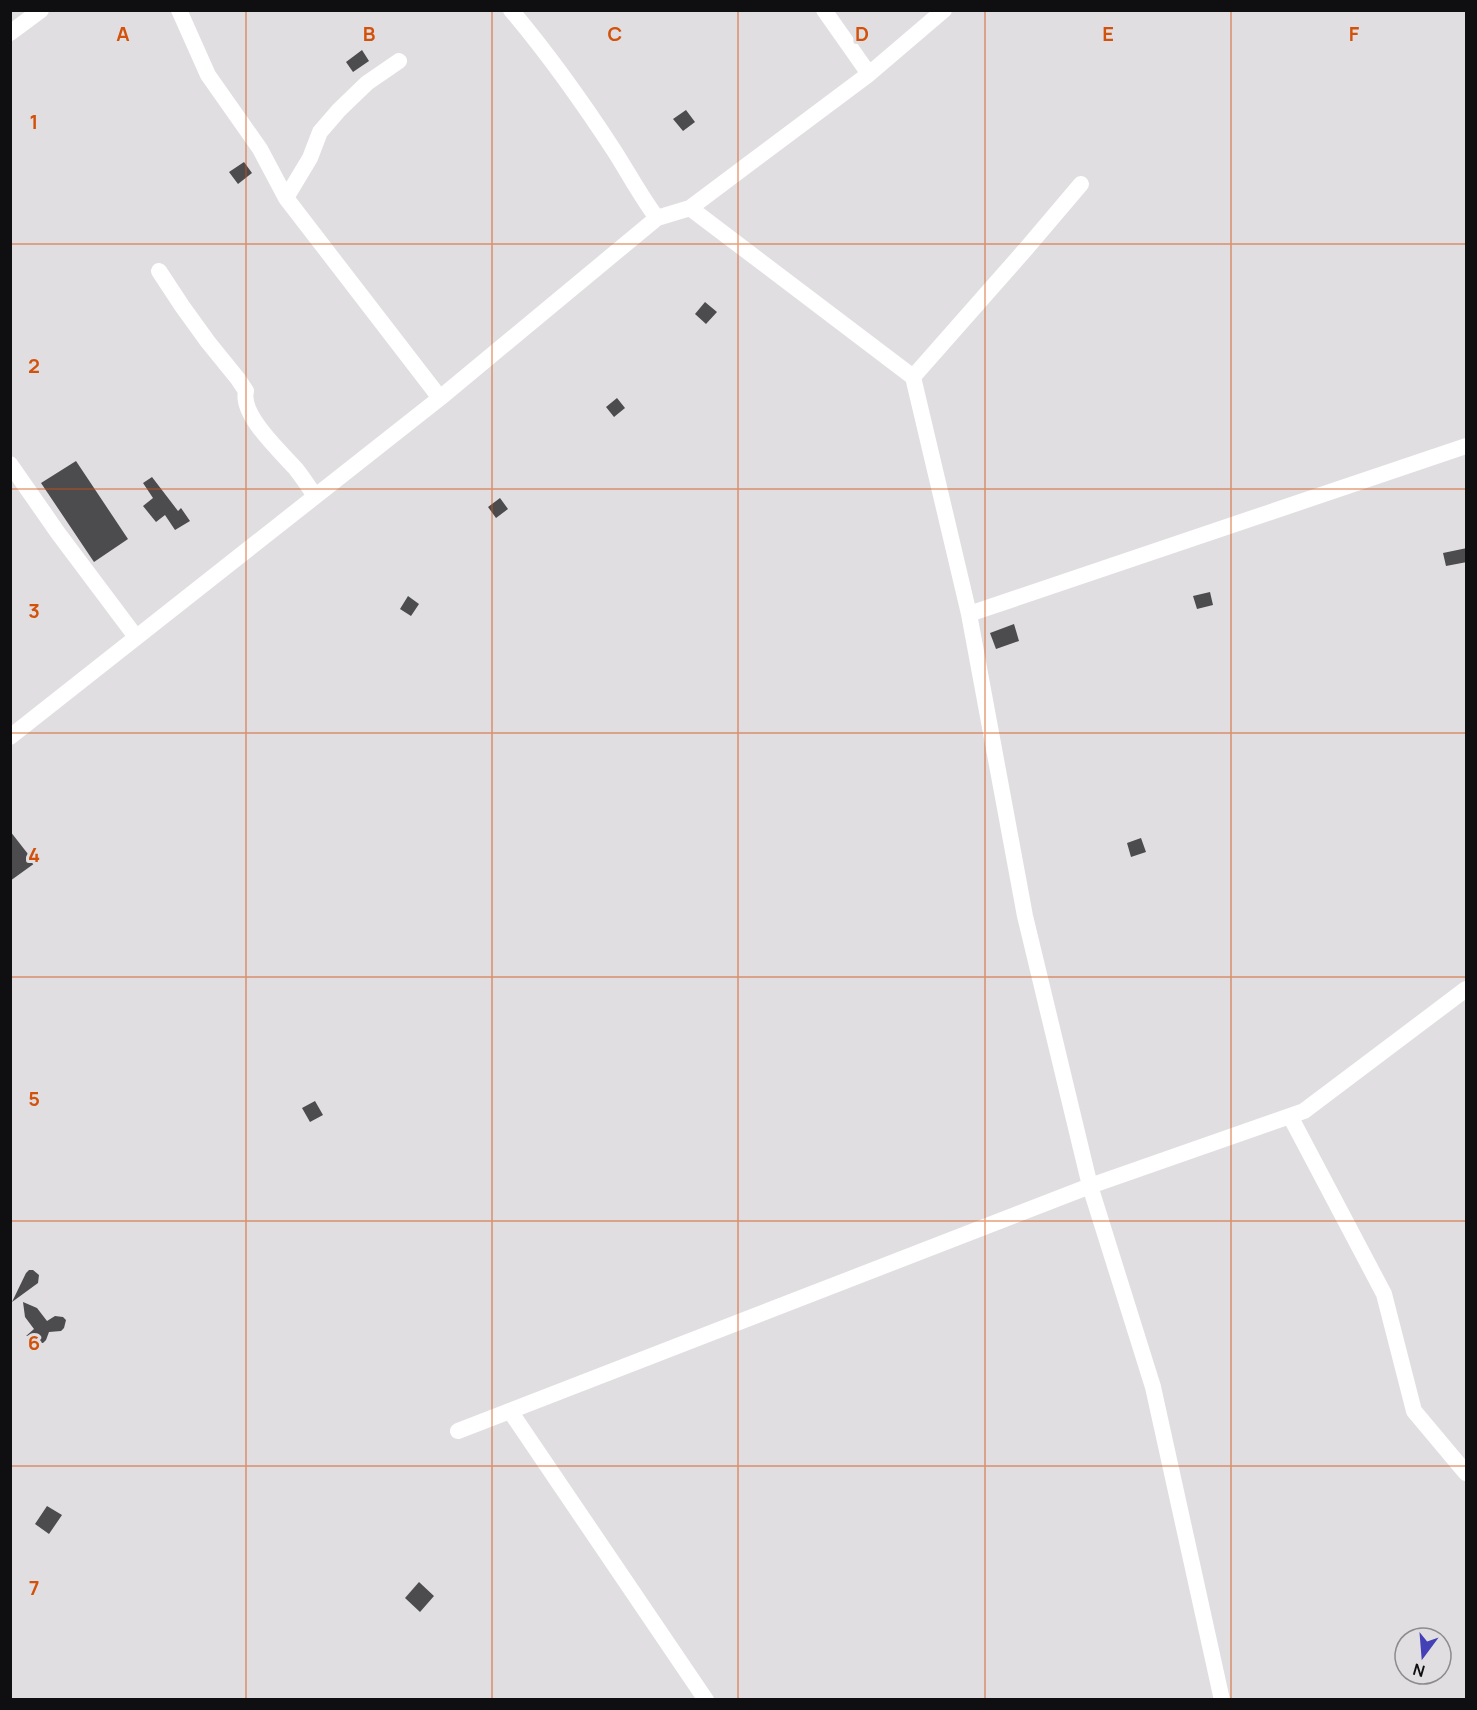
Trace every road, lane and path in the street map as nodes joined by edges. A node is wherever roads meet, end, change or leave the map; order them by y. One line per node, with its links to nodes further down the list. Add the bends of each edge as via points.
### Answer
1 (41, 10): 6 (street)
2 (179, 10): 10 (street, via 208,75 260,149)
3 (511, 10): 12 (street, via 545,51)
4 (824, 10): 8 (street)
5 (939, 12): 8 (street)
6 (10, 33)
7 (399, 61): 10 (street, via 367,83 320,132 310,158)
8 (869, 74): 11 (street)
9 (1081, 184): 14 (street)
10 (286, 198): 15 (street)
11 (690, 208): 12 (street); 14 (street)
12 (657, 218): 15 (street)
13 (159, 272): 18 (street, via 246,391 246,405 269,441)
14 (913, 377): 19 (street)
15 (440, 398): 18 (street)
16 (1467, 446): 19 (street)
17 (10, 464): 20 (street)
18 (315, 496): 20 (street)
19 (969, 614): 24 (street, via 1024,916)
20 (136, 637): 21 (street)
21 (10, 737)
22 (1467, 989): 23 (street, via 1304,1111)
23 (1290, 1116): 24 (street); 27 (street, via 1384,1294 1414,1411)
24 (1090, 1186): 25 (street); 29 (street, via 1153,1387)
25 (510, 1411): 26 (street); 28 (street)
26 (458, 1431)
27 (1467, 1473)
28 (706, 1700)
29 (1222, 1700)

